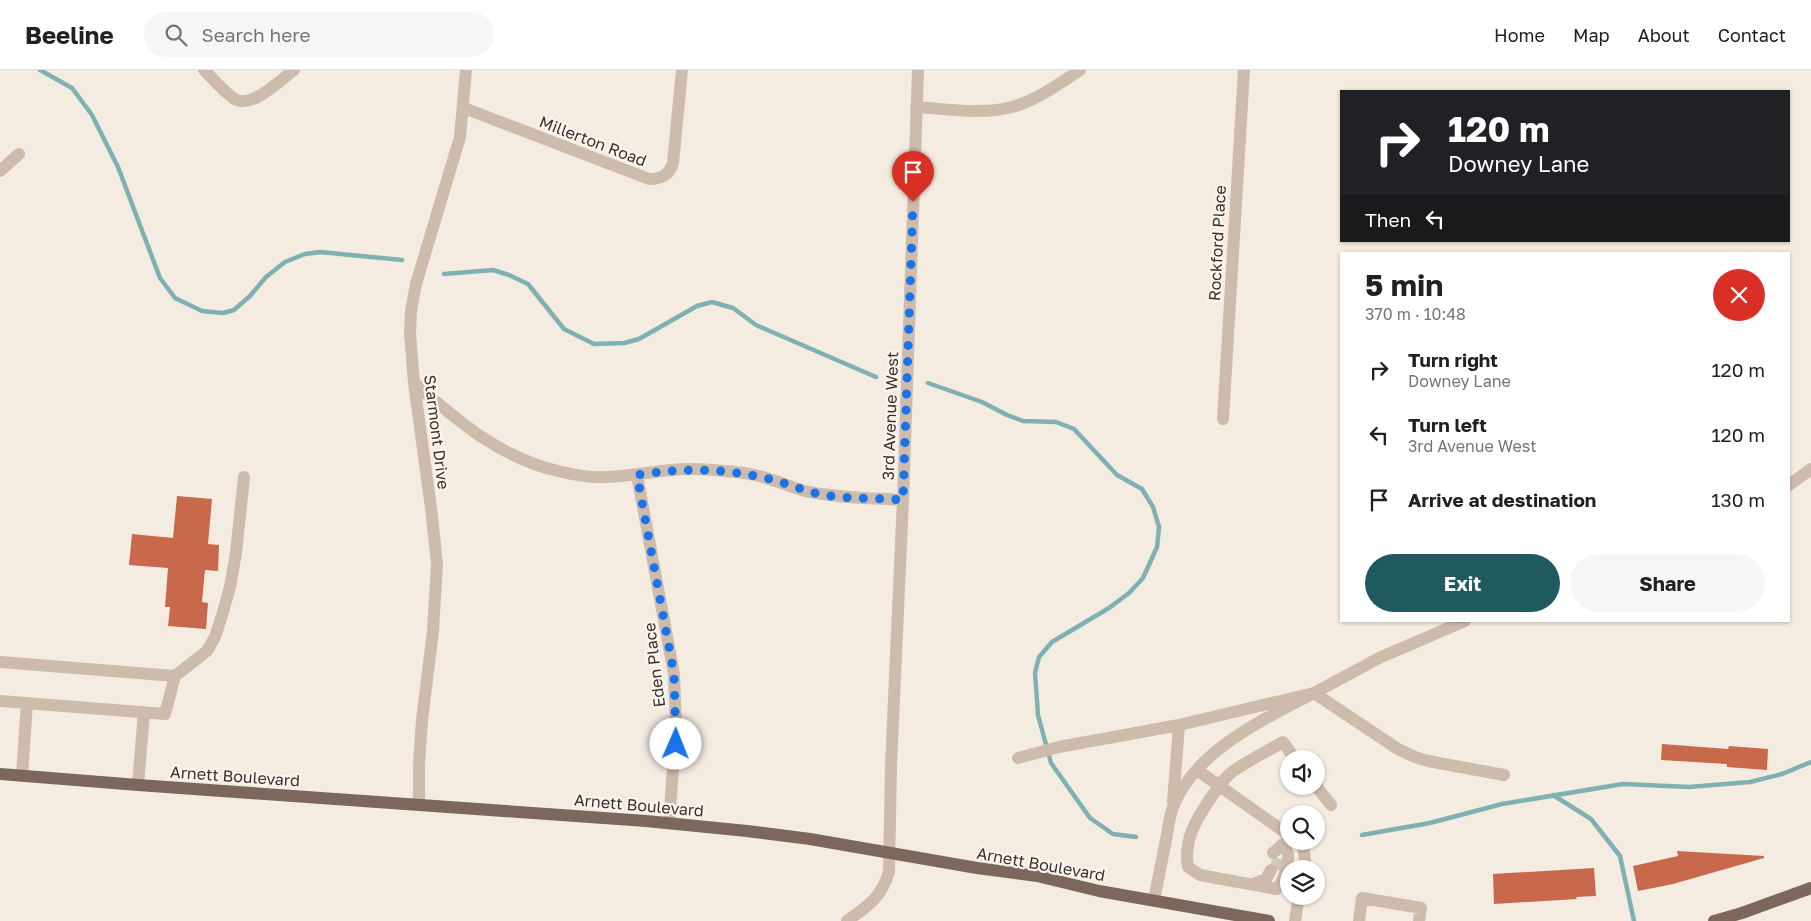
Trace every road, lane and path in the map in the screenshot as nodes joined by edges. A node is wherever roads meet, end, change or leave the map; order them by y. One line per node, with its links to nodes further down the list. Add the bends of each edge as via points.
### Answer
1 (204, 70): 2 (street, via 234,99 242,102 254,100)
2 (294, 70)
3 (466, 70): 9 (street, Starmont Drive)
4 (682, 70): 9 (street, Millerton Road, via 674,163 665,176 657,179 649,179)
5 (918, 70): 8 (street, 3rd Avenue West)
6 (1080, 70): 8 (street, via 1030,101 1011,107 976,110)
7 (1244, 70): 13 (street, Rockford Place)
8 (916, 107): 18 (street, 3rd Avenue West)
9 (464, 108): 12 (street, Starmont Drive, via 460,137 416,284 410,334)
10 (18, 154): 11 (street)
11 (0, 171)
12 (414, 383): 15 (street, via 472,432 525,462 580,476); 36 (street, Starmont Drive, via 437,564 422,720)
13 (1223, 419)
14 (1811, 469): 17 (street)
15 (637, 475): 18 (street, via 671,470 718,470 768,478 826,495); 39 (street, Eden Place, via 674,674 676,728)
16 (244, 477): 21 (street, via 236,553 215,637 207,651)
17 (1790, 484)
18 (903, 500): 42 (street, 3rd Avenue West)
19 (1463, 622): 22 (street, via 1380,658)
20 (0, 662): 21 (street)
21 (175, 676): 25 (street, via 166,714)
22 (1314, 693): 26 (street); 29 (street, via 1258,722); 31 (street, via 1415,757)
23 (0, 701): 24 (street)
24 (27, 703): 25 (street); 32 (street)
25 (144, 712): 33 (street)
26 (1179, 725): 28 (street); 38 (street)
27 (1288, 750): 34 (street, via 1282,742 1231,773)
28 (1023, 756)
29 (1197, 770): 34 (street); 38 (street)
30 (0, 774): 32 (main road, Arnett Boulevard)
31 (1504, 775)
32 (22, 776): 33 (main road, Arnett Boulevard)
33 (138, 785): 36 (main road, Arnett Boulevard)
34 (1219, 786): 40 (street); 43 (street, via 1199,815 1188,839 1188,867 1200,875)
35 (1323, 795): 37 (street)
36 (419, 805): 39 (main road, Arnett Boulevard)
37 (1331, 805)
38 (1172, 810): 46 (street)
39 (670, 824): 42 (main road, Arnett Boulevard, via 810,839)
40 (1280, 839)
41 (1287, 850): 44 (street, via 1281,886)
42 (890, 854): 46 (main road, Arnett Boulevard, via 1037,876); 48 (street, 3rd Avenue West, via 889,872 879,896)
43 (1253, 884): 44 (street); 44 (street, via 1266,879 1273,870 1274,880)
44 (1270, 888)
45 (1811, 888): 53 (main road)
46 (1154, 900): 49 (main road, Arnett Boulevard)
47 (1298, 905): 50 (street)
48 (847, 921)
49 (1269, 921)
50 (1295, 921)
51 (1359, 921): 52 (street, via 1362,898 1421,908)
52 (1419, 921)
53 (1714, 921)

